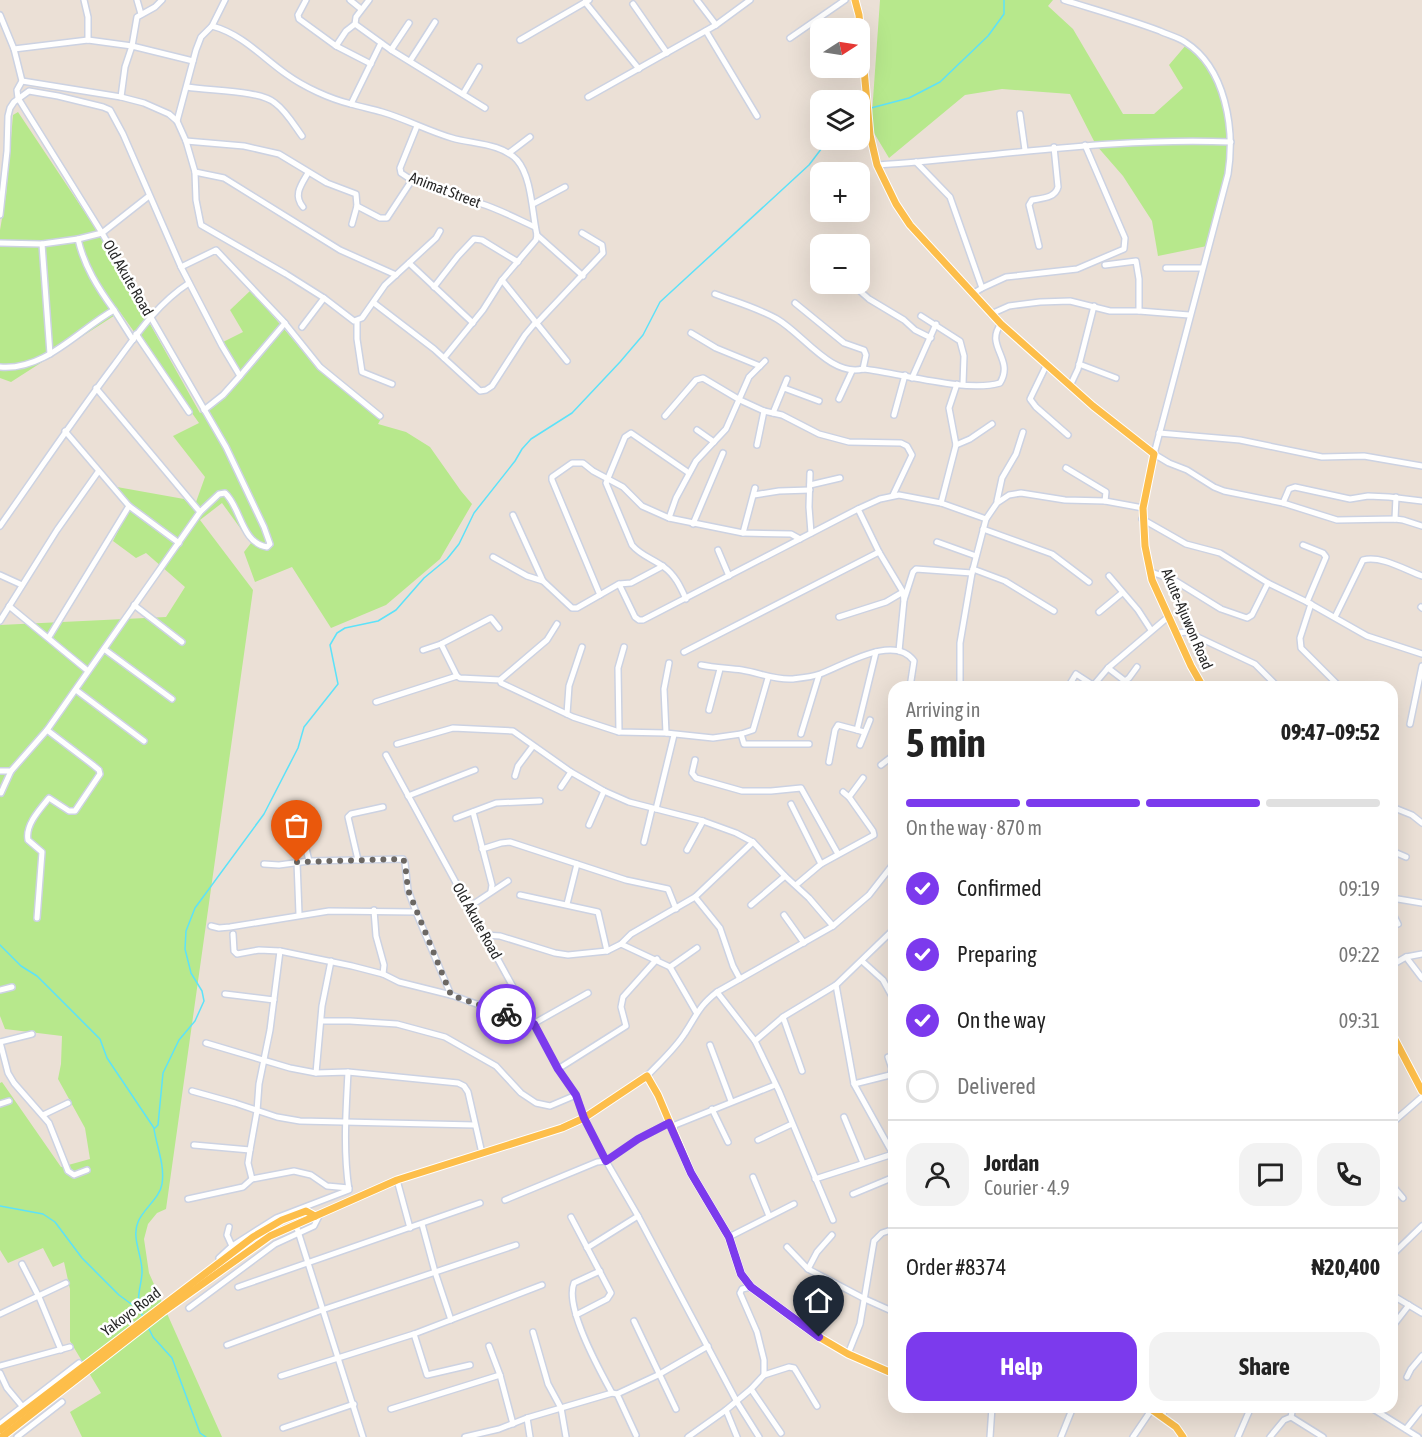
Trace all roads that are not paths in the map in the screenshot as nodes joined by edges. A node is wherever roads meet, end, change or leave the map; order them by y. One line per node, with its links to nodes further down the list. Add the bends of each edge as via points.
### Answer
1 (84, 0): 25 (street)
2 (137, 0): 16 (street)
3 (162, 0): 16 (street)
4 (225, 0): 22 (street)
5 (304, 0): 29 (street, via 299,19)
6 (350, 0): 15 (street)
7 (369, 0): 15 (street)
8 (697, 0): 21 (street)
9 (750, 0): 21 (street)
10 (845, 0): 24 (street)
11 (855, 0): 59 (main road)
12 (1064, 0): 53 (street, via 1174,37 1202,55 1226,107)
13 (587, 1): 26 (street); 37 (street)
14 (633, 4): 32 (street)
15 (361, 9): 20 (street)
16 (141, 14): 28 (street, via 137,17)
17 (0, 15): 30 (street)
18 (435, 22): 34 (street)
19 (409, 23): 31 (street)
20 (355, 24): 27 (street); 29 (street)
21 (716, 25): 23 (street)
22 (212, 26): 33 (street, via 201,38); 44 (street, via 249,44 288,76)
23 (706, 31): 32 (street); 47 (street)
24 (790, 38)
25 (88, 39): 28 (street); 30 (street)
26 (520, 40)
27 (381, 43): 31 (street); 35 (street)
28 (132, 46): 33 (street); 41 (street)
29 (336, 46): 35 (street)
30 (14, 49): 38 (street)
31 (391, 50): 34 (street)
32 (668, 53): 37 (street)
33 (193, 61): 39 (street)
34 (410, 61): 40 (street)
35 (371, 64): 44 (street)
36 (479, 67): 40 (street)
37 (639, 69): 42 (street)
38 (22, 81): 41 (street); 43 (street)
39 (187, 87): 48 (street); 50 (street, via 264,96 284,111)
40 (463, 94): 45 (street)
41 (121, 97): 48 (street, via 156,107)
42 (588, 97)
43 (18, 98): 64 (street, via 29,91 110,110); 68 (street, via 8,116); 72 (street, Old Akute Road)
44 (351, 104): 49 (street)
45 (485, 108)
46 (1020, 114): 56 (street)
47 (758, 116)
48 (177, 121): 52 (street)
49 (417, 126): 57 (street); 62 (street, Animat Street, via 399,170)
50 (302, 136)
51 (530, 137): 57 (street)
52 (186, 141): 60 (street); 61 (street, via 244,146 279,154)
53 (1232, 142): 54 (street, via 1178,140); 84 (street, via 1228,174)
54 (1085, 145): 55 (street); 90 (street, via 1125,238 1124,249 1077,269 1006,277)
55 (1054, 147): 56 (street); 78 (street, via 1057,191 1032,200 1029,205)
56 (1025, 150): 58 (street)
57 (509, 153): 65 (street, via 521,166)
58 (916, 162): 59 (street); 90 (street, via 951,198)
59 (877, 165): 91 (main road, via 910,225)
60 (195, 172): 85 (street, via 224,178 340,250); 94 (street, via 199,220 204,227)
61 (308, 173): 66 (street, via 356,194); 67 (street, via 298,192)
62 (412, 180): 66 (street, via 387,218); 70 (street, Animat Street, via 497,209)
63 (565, 187): 65 (street)
64 (149, 196): 72 (street); 82 (street)
65 (533, 204): 70 (street)
66 (357, 206): 69 (street)
67 (303, 207)
68 (0, 215)
69 (352, 224)
70 (536, 227): 74 (street)
71 (440, 231): 80 (street)
72 (102, 232): 75 (street); 103 (street, Old Akute Road)
73 (582, 233): 86 (street, via 604,248)
74 (537, 235): 79 (street); 86 (street)
75 (78, 239): 77 (street); 98 (street, via 86,265)
76 (0, 243): 77 (street)
77 (42, 244): 114 (street)
78 (1039, 246)
79 (518, 262): 87 (street); 89 (street, via 482,240 474,240)
80 (409, 263): 85 (street); 89 (street)
81 (1105, 265): 99 (street, via 1136,261)
82 (181, 267): 88 (street); 105 (street, via 216,250)
83 (1166, 268): 84 (street)
84 (1202, 268): 101 (street)
85 (396, 275): 95 (street)
86 (583, 276): 107 (street)
87 (502, 280): 106 (street); 107 (street)
88 (189, 283): 103 (street); 125 (street)
89 (434, 287): 106 (street)
90 (982, 288): 91 (street)
91 (974, 293): 100 (main road)
92 (716, 294): 123 (street, via 776,319 835,364)
93 (863, 294): 113 (street)
94 (324, 297): 104 (street); 110 (street)
95 (374, 303): 104 (street); 115 (street)
96 (795, 303): 122 (street, via 844,343 864,350)
97 (1094, 306): 99 (street, via 1110,311); 100 (street, via 1040,302 1009,306); 118 (street)
98 (114, 310): 112 (street); 114 (street)
99 (1139, 311): 101 (street)
100 (991, 314): 109 (main road)
101 (1190, 315): 148 (street)
102 (921, 316): 108 (street)
103 (151, 317): 112 (street); 137 (street, Old Akute Road)
104 (357, 321): 129 (street, via 362,372)
105 (285, 323): 125 (street); 142 (street, via 320,367)
106 (473, 323): 115 (street)
107 (536, 323): 115 (street, via 486,390 480,391); 116 (street)
108 (936, 324): 113 (street); 130 (street, via 960,342 964,356)
109 (1001, 324): 120 (main road); 130 (street, via 994,338 1004,364 1000,383)
110 (303, 327)
111 (691, 333): 119 (street)
112 (135, 337): 132 (street); 139 (street)
113 (931, 338): 126 (street)
114 (50, 354): 121 (street, via 14,368)
115 (444, 358)
116 (567, 361)
117 (765, 361): 119 (street)
118 (1079, 364): 127 (street); 131 (street)
119 (760, 366): 135 (street, via 749,376)
120 (1046, 366): 131 (main road); 149 (street, via 1030,399)
121 (0, 367)
122 (863, 369): 123 (street); 124 (street)
123 (852, 371): 134 (street)
124 (905, 375): 126 (street); 141 (street)
125 (240, 376): 137 (street)
126 (912, 378): 130 (street)
127 (1116, 378)
128 (788, 379): 133 (street)
129 (392, 384)
130 (960, 384): 152 (street, via 949,408)
131 (1070, 386): 154 (main road)
132 (96, 388): 146 (street); 175 (street)
133 (784, 388): 136 (street); 140 (street)
134 (839, 399)
135 (740, 400): 138 (street); 143 (street, via 700,378); 150 (street, via 726,429)
136 (819, 401)
137 (204, 410): 175 (street, Old Akute Road, via 270,541 267,547 254,541 225,493)
138 (764, 411): 140 (street); 151 (street)
139 (189, 412)
140 (774, 413): 165 (street, via 841,441 907,446 912,455)
141 (894, 415)
142 (380, 416)
143 (665, 416)
144 (992, 424): 152 (street)
145 (697, 430): 150 (street)
146 (65, 431): 157 (street); 182 (street)
147 (1023, 432): 170 (street, via 1002,478)
148 (1158, 433): 154 (street); 155 (street, via 1240,440 1322,457 1365,456)
149 (1068, 435)
150 (714, 442): 158 (street)
151 (757, 445)
152 (956, 445): 169 (street)
153 (723, 453): 181 (street)
154 (1154, 454): 171 (street, via 1214,487); 173 (main road, Akute-Ajuwon Road)
155 (1422, 466)
156 (1066, 468): 167 (street, via 1106,492)
157 (98, 472): 172 (street); 206 (street)
158 (689, 473): 161 (street, via 631,433 625,437); 177 (street)
159 (810, 473): 163 (street)
160 (840, 478): 163 (street)
161 (609, 479): 177 (street, via 642,506); 195 (street, via 607,487 632,545); 209 (street, via 580,461 552,477)
162 (755, 488): 164 (street)
163 (810, 488): 164 (street); 186 (street)
164 (754, 495): 185 (street)
165 (893, 495): 169 (street); 174 (street)
166 (1396, 497): 168 (street); 171 (street, via 1350,499 1295,487); 180 (street)
167 (1105, 501): 170 (street, via 1015,493); 173 (street)
168 (1422, 501)
169 (941, 503): 178 (street)
170 (997, 503): 178 (street)
171 (1282, 503): 180 (street, via 1337,520)
172 (129, 506): 189 (street); 225 (street)
173 (1143, 508): 179 (main road, Akute-Ajuwon Road)
174 (858, 509): 186 (street); 192 (street)
175 (200, 512): 189 (street)
176 (513, 515): 202 (street)
177 (669, 518): 181 (street)
178 (986, 519): 184 (street)
179 (1142, 519): 197 (main road, Akute-Ajuwon Road); 204 (street, via 1186,544 1220,553)
180 (1395, 519): 183 (street)
181 (693, 524): 185 (street)
182 (0, 526)
183 (1422, 526)
184 (983, 530): 193 (street); 203 (street, via 1052,554)
185 (743, 533): 187 (street, via 791,534)
186 (811, 533): 187 (street)
187 (800, 539): 199 (street)
188 (937, 542): 193 (street)
189 (179, 543): 213 (street)
190 (1303, 545): 212 (street, via 1326,557)
191 (718, 550): 199 (street)
192 (879, 552): 207 (street); 233 (street)
193 (976, 556): 196 (street)
194 (493, 557): 202 (street)
195 (663, 566): 205 (street, via 631,583); 210 (street, via 674,576)
196 (973, 571): 211 (street, via 918,568); 215 (street, via 1005,582); 248 (street, via 960,643)
197 (1151, 572): 204 (street, via 1174,580 1221,609 1247,618); 218 (main road, Akute-Ajuwon Road)
198 (0, 575): 206 (street)
199 (729, 576): 210 (street)
200 (1109, 576): 208 (street)
201 (1422, 576): 219 (street, via 1385,562 1363,560)
202 (543, 581): 209 (street, via 572,608)
203 (1089, 582)
204 (1268, 583): 212 (street)
205 (619, 584): 209 (street); 210 (street, via 639,620)
206 (22, 585): 214 (street)
207 (903, 592): 211 (street); 217 (street, via 886,602)
208 (1122, 593): 216 (street); 223 (street)
209 (600, 595)
210 (686, 598)
211 (904, 600): 232 (street)
212 (1309, 603): 219 (street); 254 (street, via 1299,643)
213 (134, 605): 226 (street); 230 (street)
214 (9, 606): 220 (street); 225 (street)
215 (1054, 611)
216 (1098, 612)
217 (839, 617)
218 (1168, 617): 223 (street); 224 (main road, Akute-Ajuwon Road)
219 (1335, 617): 235 (street, via 1367,636)
220 (0, 621)
221 (557, 624): 246 (street, via 548,640)
222 (499, 628): 227 (street, via 491,618)
223 (1151, 630): 240 (street)
224 (1177, 633): 252 (main road, Akute-Ajuwon Road); 253 (street, via 1186,632 1250,661)
225 (49, 637): 242 (street)
226 (182, 642)
227 (441, 644): 231 (street); 244 (street)
228 (582, 647): 259 (street, via 569,686)
229 (624, 647): 264 (street, via 618,668)
230 (104, 649): 242 (street); 256 (street)
231 (423, 650)
232 (899, 651): 234 (street); 247 (street, via 914,661)
233 (684, 652)
234 (876, 652): 243 (street); 263 (street)
235 (1422, 654)
236 (669, 663): 266 (street, via 664,689)
237 (701, 665): 241 (street)
238 (1422, 666): 261 (street)
239 (1137, 667): 240 (street, via 1125,681)
240 (1108, 668): 251 (street)
241 (720, 669): 245 (street, via 744,670); 258 (street)
242 (88, 671): 255 (street)
243 (819, 675): 245 (street); 268 (street)
244 (457, 676): 246 (street); 257 (street)
245 (768, 678): 267 (street, via 753,730)
246 (500, 680): 259 (street)
247 (911, 681)
248 (960, 681)
249 (1072, 681): 250 (street, via 1076,674)
250 (1085, 681)
251 (1096, 681)
252 (1200, 681)
253 (1272, 681)
254 (1332, 681)
255 (76, 690): 262 (street); 270 (street)
256 (172, 699)
257 (376, 702)
258 (709, 710)
259 (567, 714): 264 (street)
260 (870, 720): 265 (street)
261 (1410, 724)
262 (47, 730): 282 (street); 333 (street, via 100,774 75,811 49,798 33,820 28,840 42,852)
263 (857, 730): 265 (street); 278 (street, via 838,725)
264 (619, 732): 266 (street)
265 (864, 732): 273 (street)
266 (666, 733): 269 (street)
267 (741, 734): 269 (street, via 707,738); 272 (street, via 744,744)
268 (801, 734)
269 (674, 735): 295 (street)
270 (144, 741)
271 (397, 744): 274 (street, via 463,728 509,729)
272 (809, 744)
273 (860, 745)
274 (533, 746): 283 (street); 284 (street)
275 (386, 755): 290 (street, Old Akute Road)
276 (695, 760): 307 (street, via 692,773 696,778 742,791 801,789)
277 (888, 760): 279 (street)
278 (829, 762)
279 (881, 765)
280 (475, 770): 290 (street)
281 (0, 771): 282 (street)
282 (11, 771): 289 (street)
283 (571, 772): 286 (street); 287 (street)
284 (515, 776)
285 (863, 778): 291 (street)
286 (561, 787)
287 (604, 791): 295 (street); 301 (street)
288 (843, 792): 291 (street)
289 (1, 794)
290 (408, 796): 327 (street, Old Akute Road)
291 (849, 797): 307 (street, via 874,833)
292 (540, 801): 297 (street, via 496,803)
293 (791, 804): 315 (street)
294 (383, 807): 310 (street, via 349,815)
295 (654, 809): 299 (street); 303 (street)
296 (1398, 809): 300 (street)
297 (473, 812): 298 (street); 305 (street)
298 (456, 818)
299 (703, 821): 304 (street); 306 (street)
300 (1422, 823)
301 (589, 825)
302 (302, 832): 311 (street)
303 (644, 842)
304 (753, 842): 317 (street); 322 (street)
305 (482, 849): 314 (street, via 510,842); 320 (street)
306 (687, 850)
307 (838, 854): 315 (street)
308 (1398, 854): 309 (street)
309 (1406, 857)
310 (358, 860): 311 (street); 330 (street, via 403,859 408,890)
311 (309, 861): 312 (street)
312 (297, 862): 313 (street); 331 (street)
313 (264, 864)
314 (577, 864): 325 (street); 328 (street, via 668,889)
315 (821, 864): 319 (street)
316 (888, 871): 335 (street, via 869,895)
317 (785, 876): 319 (street); 326 (street)
318 (508, 881): 320 (street)
319 (796, 885): 335 (street)
320 (491, 891): 327 (street)
321 (520, 895): 325 (street)
322 (695, 897): 328 (street); 353 (street, via 720,928)
323 (1398, 899): 324 (street)
324 (1422, 903)
325 (567, 904): 343 (street, via 597,912)
326 (751, 905)
327 (470, 907): 337 (street, Old Akute Road)
328 (676, 909): 340 (street, via 631,934)
329 (374, 910): 330 (street); 331 (street); 351 (street)
330 (417, 912): 361 (street)
331 (299, 914): 334 (street, via 230,927)
332 (784, 915): 339 (street)
333 (37, 918)
334 (211, 926)
335 (833, 926): 339 (street)
336 (233, 934): 342 (street, via 237,954)
337 (485, 935): 343 (street, via 568,955); 366 (street, Old Akute Road)
338 (888, 937): 348 (street)
339 (804, 943): 353 (street)
340 (621, 944): 343 (street); 346 (street)
341 (697, 948): 350 (street)
342 (280, 951): 347 (street); 362 (street)
343 (607, 951)
344 (1422, 954): 345 (street)
345 (1406, 957): 349 (street); 352 (street)
346 (657, 959): 350 (street); 374 (street, via 623,997 621,1007 626,1026)
347 (331, 961): 351 (street); 365 (street)
348 (862, 961): 354 (street); 356 (street)
349 (1398, 962)
350 (670, 967): 363 (street)
351 (383, 974): 361 (street)
352 (1422, 978)
353 (740, 979): 358 (street)
354 (836, 985): 364 (street); 381 (street)
355 (12, 987): 357 (street)
356 (888, 989)
357 (0, 990)
358 (717, 992): 363 (street); 368 (street)
359 (588, 993): 366 (street)
360 (225, 994): 362 (street)
361 (451, 995): 366 (street)
362 (274, 1000): 373 (street)
363 (696, 1012): 378 (street, via 685,1034)
364 (783, 1017): 368 (street); 375 (street)
365 (322, 1021): 377 (street); 384 (street, via 397,1024 445,1037 496,1066 536,1103 550,1106)
366 (534, 1024): 374 (street, Old Akute Road)
367 (32, 1034): 369 (street)
368 (755, 1041): 380 (street)
369 (0, 1042): 392 (street, via 14,1083)
370 (206, 1043): 373 (street)
371 (710, 1045): 387 (street)
372 (1398, 1045): 382 (main road)
373 (264, 1061): 377 (street); 391 (street)
374 (558, 1069): 384 (street, Old Akute Road)
375 (802, 1071)
376 (348, 1072): 377 (street); 396 (street); 399 (street, via 458,1083 468,1092)
377 (316, 1073)
378 (647, 1076): 394 (main road); 397 (main road)
379 (888, 1076): 381 (street)
380 (775, 1084): 387 (street); 398 (street)
381 (854, 1084): 404 (street)
382 (1422, 1090)
383 (192, 1091): 391 (street)
384 (576, 1095): 394 (street, Old Akute Road)
385 (1422, 1097): 395 (street)
386 (9, 1101): 389 (street)
387 (731, 1101): 390 (street)
388 (68, 1103): 392 (street)
389 (0, 1104)
390 (712, 1109): 400 (street, via 675,1125); 402 (street)
391 (257, 1111): 396 (street, via 300,1121); 406 (street)
392 (43, 1115): 410 (street, via 53,1129 68,1171 74,1175)
393 (844, 1117): 409 (street)
394 (584, 1118): 408 (street, Old Akute Road); 415 (main road)
395 (1398, 1118)
396 (344, 1122): 399 (street); 416 (street)
397 (669, 1123): 400 (main road); 408 (street)
398 (792, 1124): 401 (street); 413 (street)
399 (475, 1125): 405 (street)
400 (673, 1132): 437 (main road, via 691,1173)
401 (758, 1140)
402 (728, 1142)
403 (194, 1145): 406 (street)
404 (888, 1146)
405 (481, 1149)
406 (250, 1150): 412 (street)
407 (888, 1156): 409 (street)
408 (606, 1161): 421 (street); 426 (street, Old Akute Road)
409 (863, 1162): 413 (street)
410 (87, 1170)
411 (753, 1177): 427 (street)
412 (252, 1179): 416 (street, via 294,1171 327,1185); 420 (street, via 243,1187)
413 (815, 1179): 428 (street)
414 (888, 1179): 418 (street)
415 (397, 1180): 424 (main road); 431 (street)
416 (349, 1188): 439 (street, via 276,1218)
417 (1398, 1192): 419 (street)
418 (853, 1194)
419 (1403, 1198)
420 (188, 1199)
421 (505, 1200)
422 (480, 1203): 429 (street)
423 (794, 1204): 427 (street)
424 (317, 1215): 433 (main road); 488 (main road, Yakoyo Road, via 306,1211 253,1237)
425 (571, 1216): 441 (street)
426 (638, 1216): 441 (street); 470 (street, Old Akute Road)
427 (769, 1216): 437 (street)
428 (833, 1220)
429 (422, 1224): 431 (street); 448 (street)
430 (229, 1227): 439 (street, via 227,1234)
431 (410, 1228): 444 (street)
432 (1420, 1228): 436 (street); 442 (street)
433 (297, 1229): 444 (street); 457 (street); 488 (main road, via 270,1236 258,1244)
434 (888, 1231): 454 (street, via 874,1241)
435 (832, 1235): 446 (street)
436 (1422, 1236)
437 (729, 1237): 452 (main road, via 741,1274)
438 (516, 1245): 448 (street)
439 (232, 1246): 443 (street)
440 (787, 1247): 446 (street)
441 (587, 1248): 447 (street)
442 (1398, 1249)
443 (219, 1258)
444 (308, 1263): 451 (street); 459 (street)
445 (22, 1264): 453 (street)
446 (808, 1269): 454 (street)
447 (600, 1271): 462 (street, via 574,1283); 462 (street, via 611,1295)
448 (435, 1272): 459 (street); 464 (street)
449 (66, 1283): 453 (street)
450 (542, 1285): 464 (street)
451 (238, 1287)
452 (751, 1287): 473 (main road); 484 (street, via 740,1293 757,1332)
453 (39, 1297): 461 (street); 472 (street)
454 (865, 1299): 458 (street); 473 (street)
455 (1398, 1299): 456 (street)
456 (1408, 1305): 460 (street); 463 (street)
457 (189, 1308)
458 (888, 1309)
459 (322, 1310): 468 (street); 475 (street)
460 (1422, 1313)
461 (0, 1314)
462 (576, 1315): 487 (street)
463 (1398, 1319)
464 (452, 1320): 467 (street)
465 (634, 1321): 482 (street)
466 (533, 1332): 494 (street, via 548,1384)
467 (414, 1334): 475 (street); 477 (street, via 427,1375)
468 (227, 1345)
469 (489, 1346): 481 (street)
470 (708, 1346): 482 (street); 489 (street, Old Akute Road)
471 (70, 1347): 472 (street)
472 (61, 1350): 478 (street)
473 (849, 1354): 479 (main road)
474 (1422, 1356): 485 (street)
475 (337, 1357): 483 (street); 491 (street)
476 (79, 1363): 492 (street)
477 (470, 1365)
478 (0, 1366)
479 (888, 1371)
480 (0, 1373): 492 (street)
481 (500, 1375): 495 (street); 511 (street)
482 (658, 1375): 487 (street); 496 (street)
483 (282, 1376)
484 (764, 1376): 486 (street); 493 (street, via 794,1368)
485 (1407, 1377)
486 (751, 1389): 489 (street); 515 (street)
487 (614, 1394): 494 (street); 517 (street)
488 (45, 1399): 514 (main road, Yakoyo Road); 516 (main road)
489 (737, 1401): 498 (street); 526 (street, Old Akute Road)
490 (62, 1402): 519 (street)
491 (354, 1404): 512 (street); 520 (street)
492 (22, 1406): 510 (street)
493 (817, 1406)
494 (561, 1407): 509 (street); 523 (street)
495 (391, 1409)
496 (676, 1409)
497 (1422, 1409): 513 (street)
498 (726, 1410): 524 (street); 525 (street)
499 (992, 1413): 527 (street)
500 (1071, 1413): 528 (street)
501 (1147, 1413): 529 (street)
502 (1158, 1413): 507 (main road)
503 (1163, 1413): 507 (street)
504 (1248, 1413): 531 (street)
505 (1292, 1413): 508 (street)
506 (1380, 1413): 513 (street)
507 (1162, 1416): 530 (main road)
508 (1291, 1417): 532 (street); 533 (street)
509 (527, 1418): 511 (street); 522 (street)
510 (0, 1424)
511 (513, 1424): 521 (street)
512 (283, 1428)
513 (1406, 1428): 534 (street)
514 (0, 1430)
515 (781, 1433)
516 (10, 1434): 518 (main road)
517 (636, 1435)
518 (2, 1437)
519 (17, 1437)
520 (363, 1437)
521 (465, 1437)
522 (530, 1437)
523 (566, 1437)
524 (688, 1437)
525 (736, 1437)
526 (759, 1437)
527 (990, 1437)
528 (1061, 1437)
529 (1133, 1437)
530 (1183, 1437)
531 (1238, 1437)
532 (1270, 1437)
533 (1323, 1437)
534 (1418, 1437)

